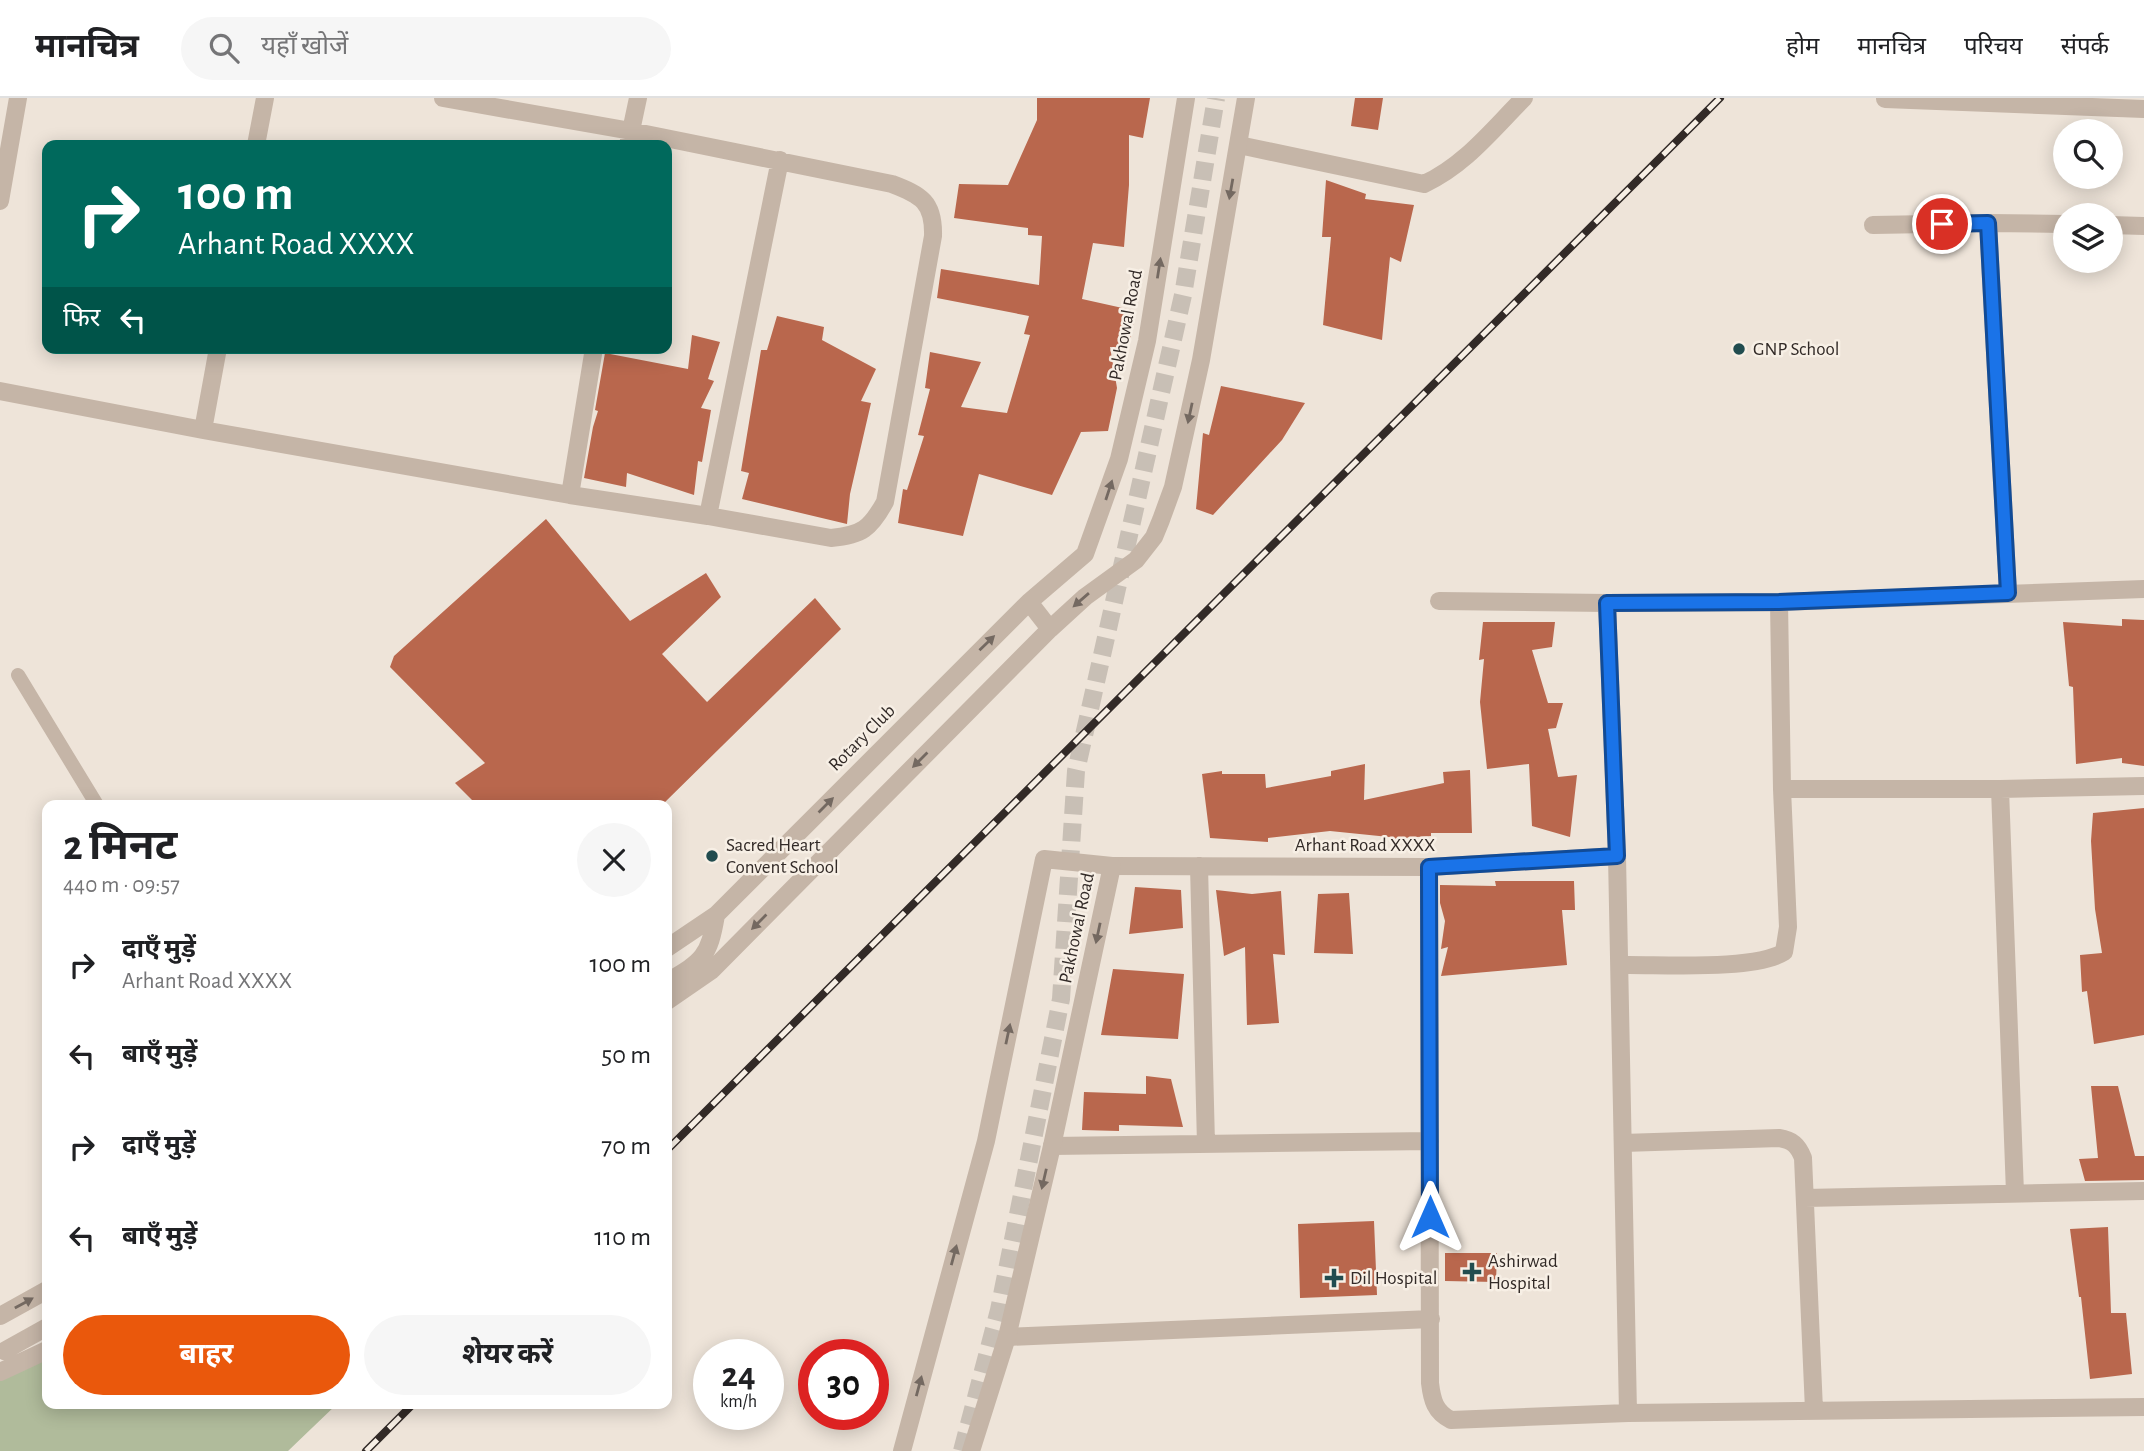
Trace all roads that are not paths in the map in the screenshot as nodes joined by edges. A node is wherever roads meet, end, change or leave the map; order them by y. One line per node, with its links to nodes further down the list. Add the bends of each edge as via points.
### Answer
1 (18, 98): 15 (street)
2 (265, 98): 11 (street)
3 (638, 98): 10 (street)
4 (1186, 98): 28 (street, Pakhowal Road, one-way to 4, via 1119,459 1147,341)
5 (1246, 98): 13 (street)
6 (1524, 98): 13 (street, via 1463,161 1423,184)
7 (450, 99): 10 (street)
8 (1885, 99): 9 (street)
9 (2144, 109)
10 (629, 138)
11 (257, 140)
12 (672, 144): 14 (street)
13 (1239, 145): 35 (street, one-way to 35, via 1185,435 1173,487 1154,537 1136,560)
14 (780, 160): 27 (street); 27 (street, via 892,184 929,206 933,236 885,502 866,530 831,538)
15 (3, 167): 16 (street)
16 (0, 201)
17 (1988, 223): 18 (street); 19 (street); 30 (street)
18 (2053, 224)
19 (1873, 225)
20 (2123, 225): 21 (street)
21 (2144, 226)
22 (217, 354): 25 (street)
23 (593, 354): 26 (street)
24 (0, 391): 25 (street)
25 (203, 430): 26 (street)
26 (570, 495): 27 (street)
27 (708, 516)
28 (1085, 554): 32 (street, Rotary Club)
29 (2144, 589): 30 (street)
30 (2008, 593): 33 (street)
31 (1438, 601): 34 (street)
32 (1029, 602): 35 (street); 45 (street, Rotary Club, one-way to 32)
33 (1779, 602): 34 (street); 38 (street)
34 (1607, 603): 41 (street)
35 (1050, 629): 49 (street, one-way to 49, via 712,970)
36 (18, 675): 40 (lane)
37 (2144, 786): 39 (street)
38 (1782, 789): 39 (street); 47 (street, via 1788,927 1784,952 1751,964)
39 (2000, 789): 55 (street)
40 (93, 800)
41 (1617, 856): 44 (street, Arhant Road XXXX); 47 (street)
42 (1112, 866): 43 (street, Arhant Road XXXX); 53 (street, Pakhowal Road, one-way to 53); 68 (street, Pakhowal Road, one-way to 42, via 986,1141 1044,859)
43 (1199, 866): 44 (street, Arhant Road XXXX); 51 (street)
44 (1429, 867): 50 (street)
45 (716, 915): 46 (street, Rotary Club); 48 (street, via 708,950)
46 (672, 945)
47 (1620, 965): 52 (street)
48 (672, 979)
49 (672, 998)
50 (1430, 1141): 51 (street); 59 (street)
51 (1206, 1143): 53 (street)
52 (1623, 1143): 56 (street, via 1789,1139 1803,1158); 67 (street)
53 (1052, 1146): 61 (street, Pakhowal Road, one-way to 61)
54 (2144, 1191): 55 (street)
55 (2015, 1193): 56 (street)
56 (1805, 1198): 66 (street)
57 (42, 1293): 58 (street, one-way to 57)
58 (0, 1316)
59 (1431, 1319): 61 (street); 67 (street, via 1432,1396 1436,1409 1451,1420)
60 (42, 1330): 62 (street)
61 (1007, 1337): 69 (street, Pakhowal Road)
62 (4, 1351)
63 (42, 1352): 64 (street)
64 (0, 1372)
65 (2144, 1407): 66 (street)
66 (1814, 1410): 67 (street)
67 (1628, 1413)
68 (902, 1451)
69 (971, 1451)

